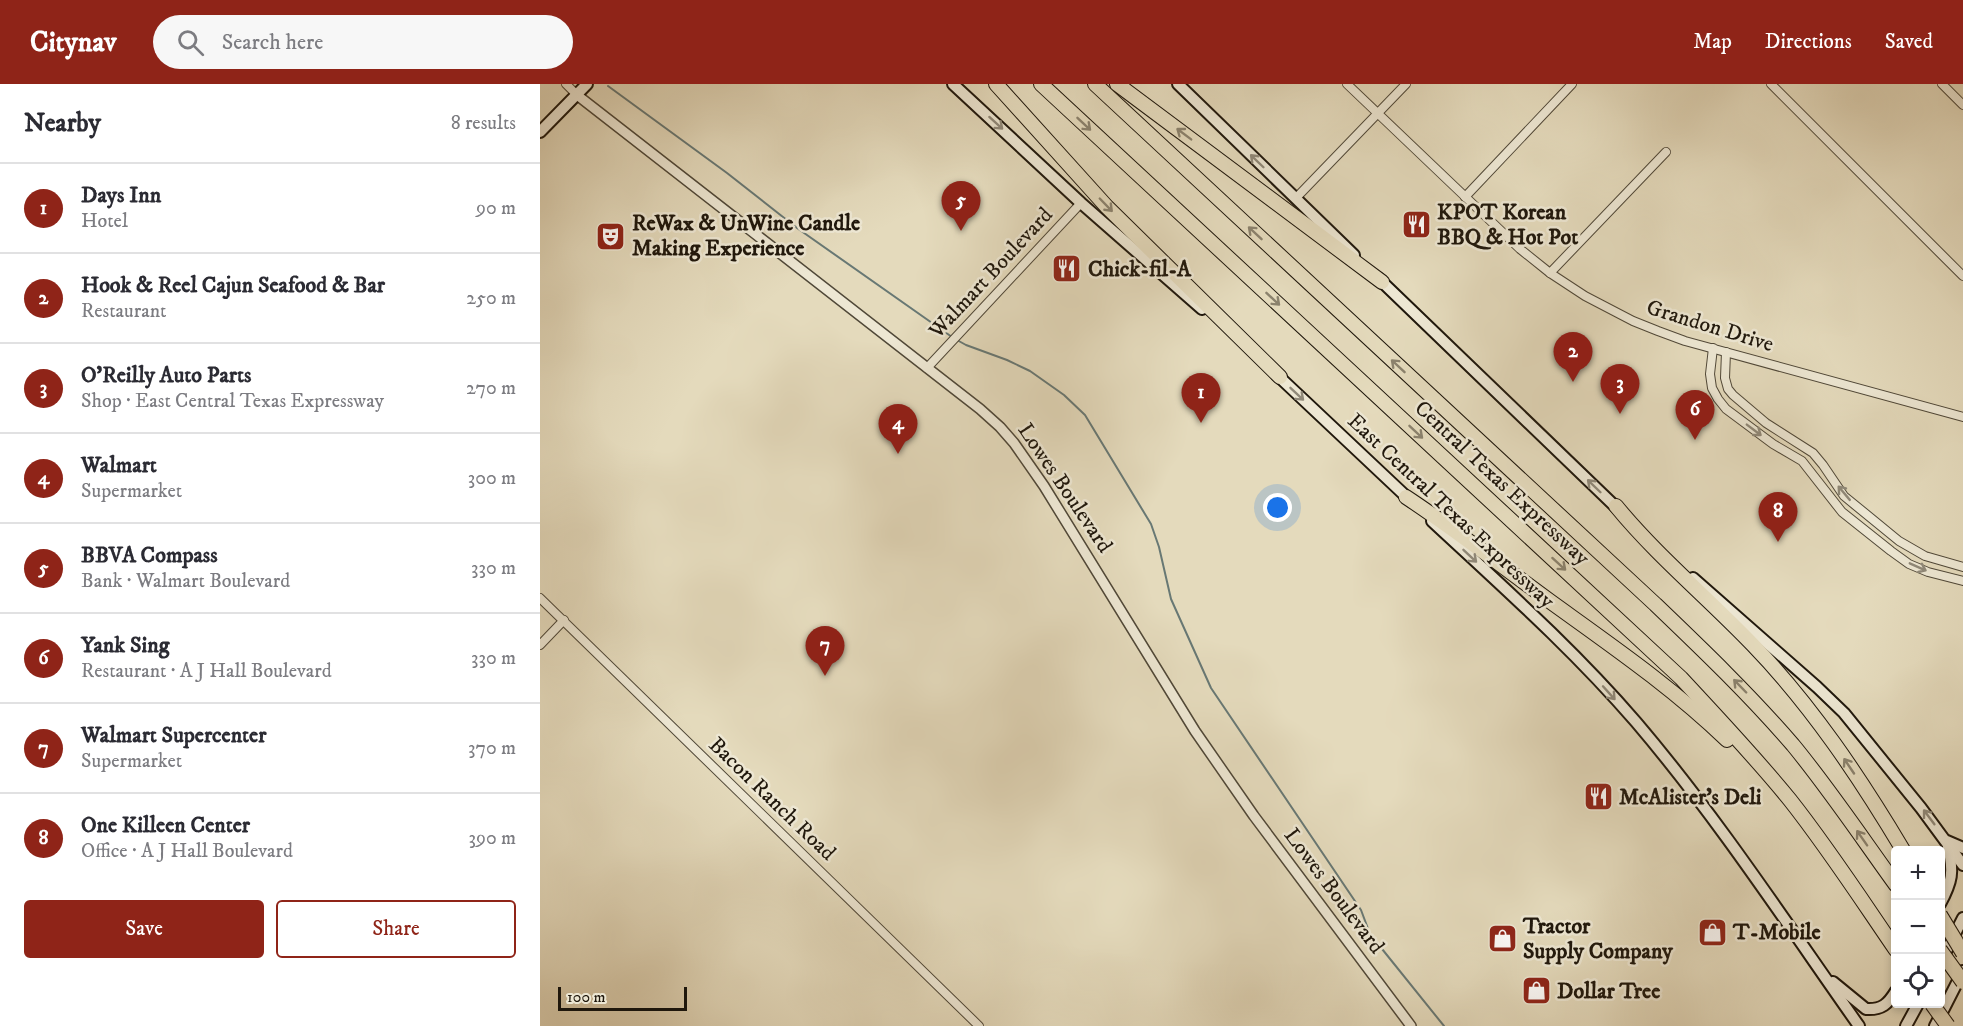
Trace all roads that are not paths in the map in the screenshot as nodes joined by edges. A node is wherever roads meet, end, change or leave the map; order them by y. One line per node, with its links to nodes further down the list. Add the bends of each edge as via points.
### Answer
1 (566, 84): 14 (street, Lowes Boulevard)
2 (587, 84): 14 (main road)
3 (953, 84): 21 (main road, East Central Texas Expressway, one-way to 21)
4 (996, 84): 28 (highway, one-way to 28, via 1107,207)
5 (1041, 84): 45 (highway, Central Texas Expressway, one-way to 45, via 1681,678)
6 (1095, 84): 50 (highway, Central Texas Expressway, one-way to 6, via 1793,745 1739,685)
7 (1117, 84): 24 (highway, one-way to 7)
8 (1178, 84): 20 (main road, one-way to 8)
9 (1347, 84): 16 (street, Grandon Drive)
10 (1406, 84): 16 (street)
11 (1572, 84): 19 (street)
12 (1771, 84): 23 (street)
13 (1942, 84): 15 (street)
14 (577, 95): 17 (main road); 27 (street, Lowes Boulevard)
15 (1963, 105)
16 (1378, 114): 19 (street, Grandon Drive); 20 (street)
17 (540, 132)
18 (1666, 152): 22 (street)
19 (1465, 197): 22 (street, Grandon Drive)
20 (1296, 198): 24 (main road)
21 (1082, 203): 27 (street, Walmart Boulevard); 28 (main road, East Central Texas Expressway)
22 (1550, 273): 25 (street, Grandon Drive, via 1633,321)
23 (1963, 276)
24 (1382, 282): 35 (main road, one-way to 24)
25 (1713, 348): 26 (street, Grandon Drive); 30 (street, via 1712,388)
26 (1726, 352): 29 (street, via 1728,389); 31 (street, Grandon Drive)
27 (927, 368): 66 (street, Lowes Boulevard, via 980,409 1014,443 1206,746)
28 (1280, 377): 34 (main road, East Central Texas Expressway, one-way to 34)
29 (1744, 405): 30 (street); 32 (street)
30 (1735, 415): 33 (street, one-way to 33)
31 (1963, 417)
32 (1785, 436): 33 (street); 36 (street, one-way to 32, via 1844,496 1813,453)
33 (1779, 447): 37 (street, via 1802,461 1830,499)
34 (1406, 497): 45 (highway, via 1654,676 1701,714); 58 (main road, East Central Texas Expressway, one-way to 58, via 1553,633 1636,722 1704,807)
35 (1616, 506): 46 (main road, one-way to 35, via 1844,713); 47 (highway, one-way to 35, via 1836,746 1800,699 1718,608 1638,534)
36 (1860, 509): 37 (street); 38 (street)
37 (1854, 522): 39 (street)
38 (1899, 541): 39 (street); 40 (street, via 1925,556)
39 (1891, 551): 41 (street, one-way to 41, via 1928,572)
40 (1963, 567)
41 (1963, 581)
42 (540, 598): 43 (street, Bacon Ranch Road)
43 (564, 621): 44 (street); 65 (street, Bacon Ranch Road)
44 (540, 645)
45 (1791, 801): 54 (highway, Central Texas Expressway)
46 (1946, 841): 48 (main road); 49 (main road); 51 (main road, via 1952,873)
47 (1900, 846)
48 (1963, 848)
49 (1963, 865)
50 (1891, 878)
51 (1943, 900)
52 (1963, 918): 57 (main road)
53 (1945, 922): 55 (highway, bridge)
54 (1891, 943)
55 (1963, 953)
56 (1944, 954): 60 (highway, bridge)
57 (1945, 954)
58 (1818, 967): 61 (main road, via 1866,1009 1881,1008); 64 (main road, East Central Texas Expressway)
59 (1963, 971): 70 (main road)
60 (1963, 982)
61 (1891, 998)
62 (1916, 1008): 69 (main road)
63 (1935, 1008): 71 (highway, bridge)
64 (1849, 1011): 67 (main road); 68 (main road, East Central Texas Expressway)
65 (979, 1026)
66 (1411, 1026)
67 (1854, 1026)
68 (1859, 1026)
69 (1906, 1026)
70 (1935, 1026)
71 (1948, 1026)

